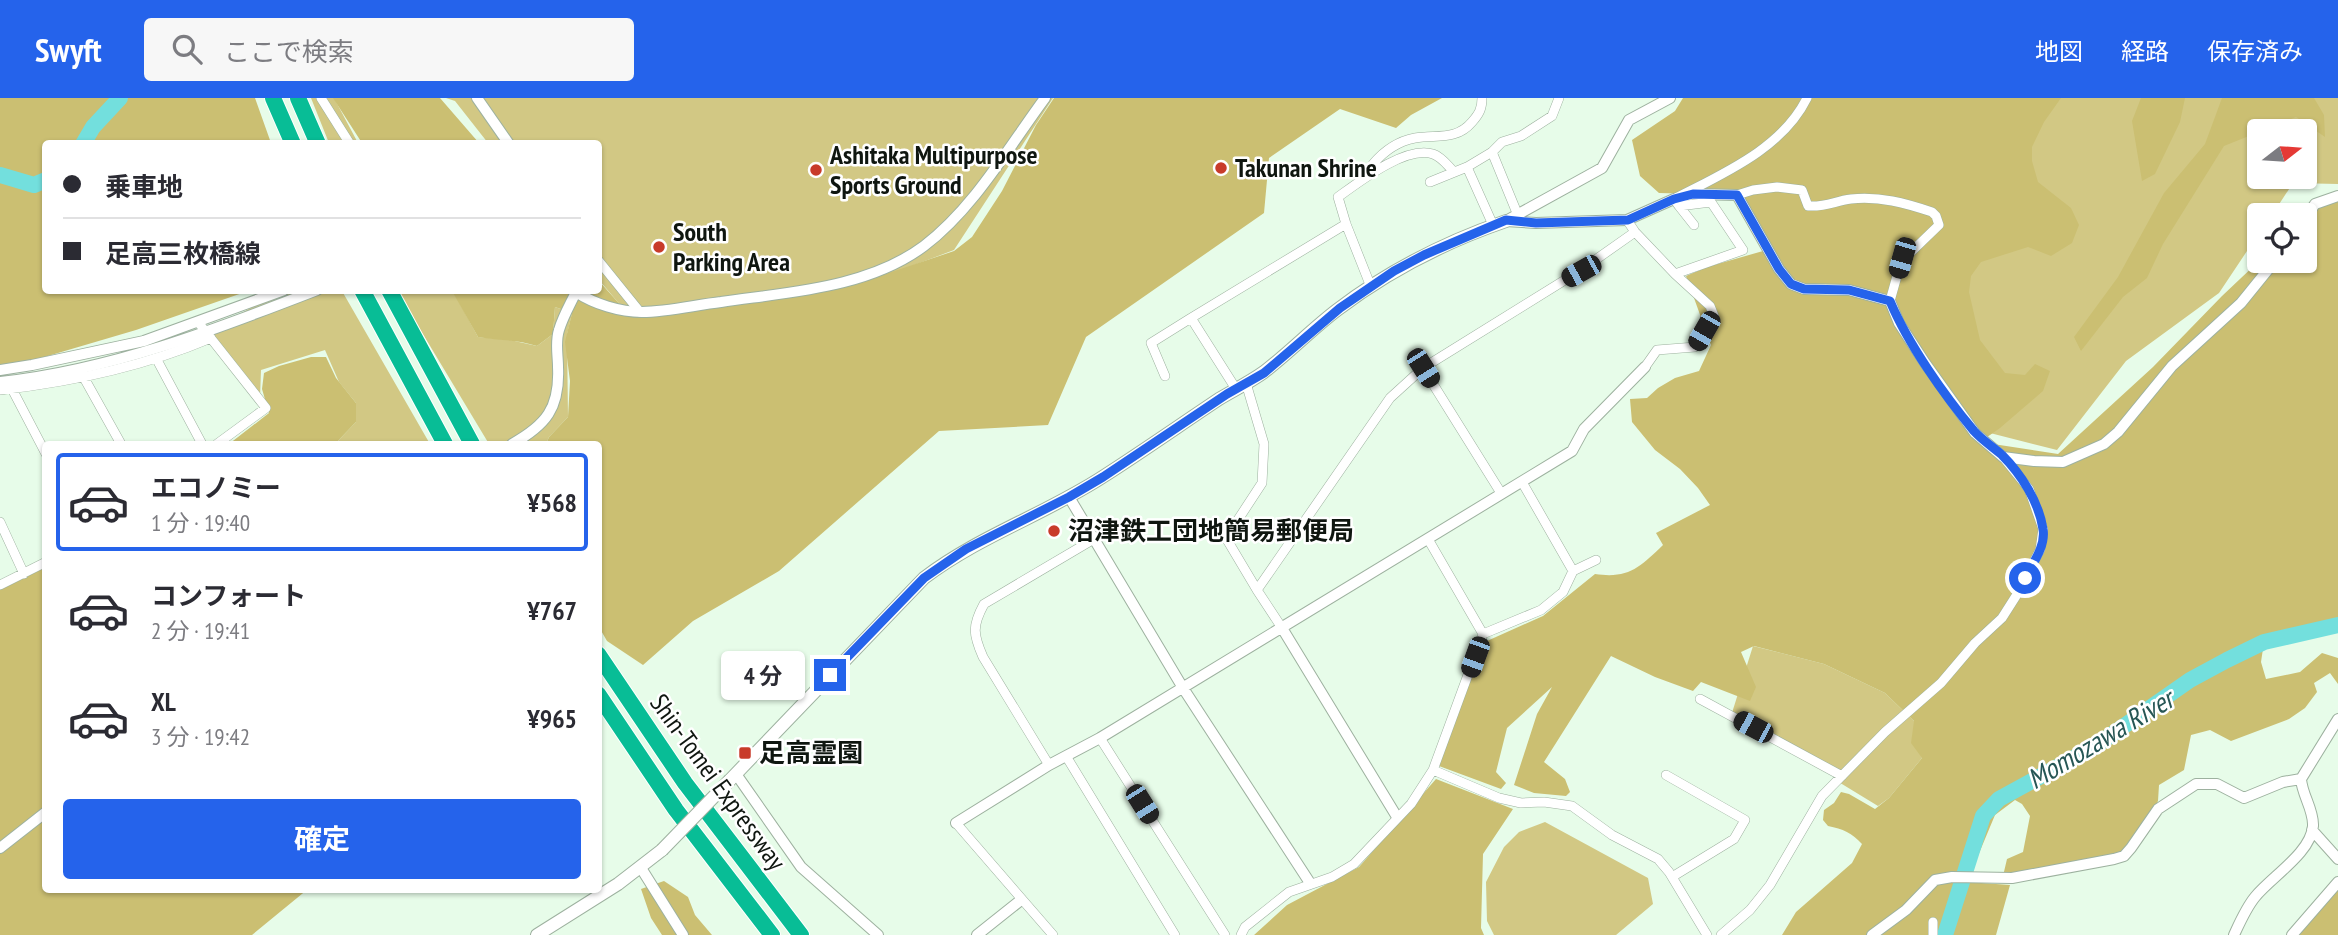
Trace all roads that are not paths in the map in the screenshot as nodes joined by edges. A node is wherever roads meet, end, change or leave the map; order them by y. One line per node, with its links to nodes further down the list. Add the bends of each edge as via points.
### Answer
1 (273, 98): 10 (highway)
2 (298, 98): 11 (highway)
3 (321, 98): 12 (street)
4 (477, 98): 13 (street)
5 (1045, 98): 40 (street, via 957,216 901,261 844,282)
6 (1482, 98): 16 (street, via 1481,111 1466,129 1451,136 1415,138 1395,145 1373,164)
7 (1559, 98): 14 (street, via 1552,116)
8 (1670, 98): 23 (street, via 1629,120 1602,168)
9 (1807, 98): 21 (street, via 1782,133)
10 (291, 140)
11 (316, 140)
12 (347, 140)
13 (506, 140)
14 (1492, 152): 15 (street); 23 (street)
15 (1467, 167): 17 (street); 25 (street)
16 (1374, 170): 17 (street, via 1423,152 1435,155); 26 (street, via 1338,197)
17 (1454, 172): 18 (street)
18 (1430, 182)
19 (1737, 195): 21 (street, via 1693,194); 39 (street, via 1791,284 1804,289 1849,290); 39 (street, via 1777,187 1802,190 1808,206 1881,198 1932,212 1938,225 1902,258)
20 (2338, 196): 22 (street)
21 (1677, 202): 24 (street); 27 (street); 31 (street, via 1711,202 1743,250)
22 (2317, 203)
23 (1517, 213): 25 (street)
24 (1628, 220): 25 (street); 28 (street)
25 (1499, 223): 32 (main road, via 1411,261)
26 (1346, 224): 32 (street); 41 (street)
27 (1694, 225)
28 (1635, 232): 31 (street); 46 (street, via 1581,271)
29 (602, 265): 40 (street)
30 (2265, 273): 61 (street, via 2241,303 2172,366 2104,444 2063,462)
31 (1675, 274): 45 (street, via 1710,306 1714,316 1695,347 1657,350)
32 (1371, 286): 51 (main road, via 1264,373)
33 (273, 294): 42 (street)
34 (307, 294): 43 (street)
35 (364, 294): 57 (highway)
36 (391, 294): 58 (highway)
37 (576, 294): 59 (street, via 559,330 559,389 552,409 541,425)
38 (581, 294): 40 (street)
39 (1890, 301): 61 (street, via 1924,363 1975,433)
40 (640, 312)
41 (1191, 318): 49 (street, via 1151,342); 51 (street)
42 (198, 322): 43 (street); 47 (street, via 107,350)
43 (209, 335): 44 (street); 50 (street, via 94,366); 56 (street, via 266,408)
44 (156, 358): 48 (street); 55 (street)
45 (1645, 367): 62 (street, via 1584,429 1572,451)
46 (1423, 368): 63 (street); 73 (street, via 1390,398)
47 (0, 370)
48 (83, 376): 52 (street); 54 (street)
49 (1165, 376)
50 (0, 382)
51 (1241, 386): 64 (main road); 73 (street, via 1249,386 1264,444 1262,483 1226,538)
52 (12, 389): 53 (street); 60 (street)
53 (0, 390)
54 (119, 441)
55 (200, 441)
56 (221, 441)
57 (443, 441)
58 (470, 441)
59 (517, 441)
60 (42, 446)
61 (2003, 457): 86 (street, via 2035,504 2043,529 2040,550 2002,618)
62 (1522, 482): 63 (street); 70 (street)
63 (1501, 493): 67 (street)
64 (1069, 497): 66 (street); 87 (main road, via 966,549 924,578)
65 (0, 522): 71 (street)
66 (1094, 539): 77 (street); 83 (street, via 984,604 975,620 975,637 983,657)
67 (1429, 539): 74 (street); 75 (street)
68 (1596, 560): 70 (street)
69 (42, 564): 71 (street)
70 (1573, 571): 75 (street, via 1563,592 1541,610)
71 (24, 574): 72 (street)
72 (0, 585)
73 (1257, 590): 74 (street)
74 (1282, 628): 77 (street); 91 (street)
75 (1483, 634): 84 (street)
76 (602, 660): 89 (highway, Shin-Tomei Expressway)
77 (1183, 688): 81 (street); 99 (street)
78 (1700, 699): 86 (street)
79 (602, 700): 104 (highway, Shin-Tomei Expressway, via 676,810)
80 (2338, 719): 88 (street)
81 (1100, 738): 82 (street); 111 (street)
82 (1066, 756): 83 (street); 110 (street)
83 (1049, 765): 92 (street)
84 (1436, 771): 91 (street); 97 (street, via 1499,798 1572,806 1612,835 1658,859)
85 (1666, 775): 97 (street, via 1745,820 1734,839)
86 (1842, 776): 114 (street, via 1822,796 1770,885)
87 (733, 777): 96 (main road, bridge); 107 (street, via 801,867)
88 (2301, 779): 93 (street); 115 (street, via 2244,798 2217,783 2196,784 2158,809 2124,856 2012,878 1935,880 1906,911)
89 (685, 783): 105 (highway, Shin-Tomei Expressway); 106 (highway)
90 (42, 815): 94 (street)
91 (1396, 817): 99 (street, via 1354,864)
92 (956, 823): 100 (street)
93 (2312, 830): 95 (street); 117 (street, via 2305,846 2254,899)
94 (0, 848)
95 (2338, 859)
96 (641, 868): 102 (main road); 103 (street)
97 (1672, 877): 113 (street)
98 (2338, 882): 118 (street)
99 (1310, 883): 112 (street, via 1289,892)
100 (1021, 900): 108 (street); 109 (street)
101 (1933, 922): 116 (street)
102 (537, 935)
103 (683, 935)
104 (772, 935)
105 (801, 935)
106 (812, 935)
107 (878, 935)
108 (976, 935)
109 (1053, 935)
110 (1175, 935)
111 (1225, 935)
112 (1241, 935)
113 (1707, 935)
114 (1721, 935)
115 (1872, 935)
116 (1933, 935)
117 (2234, 935)
118 (2292, 935)

